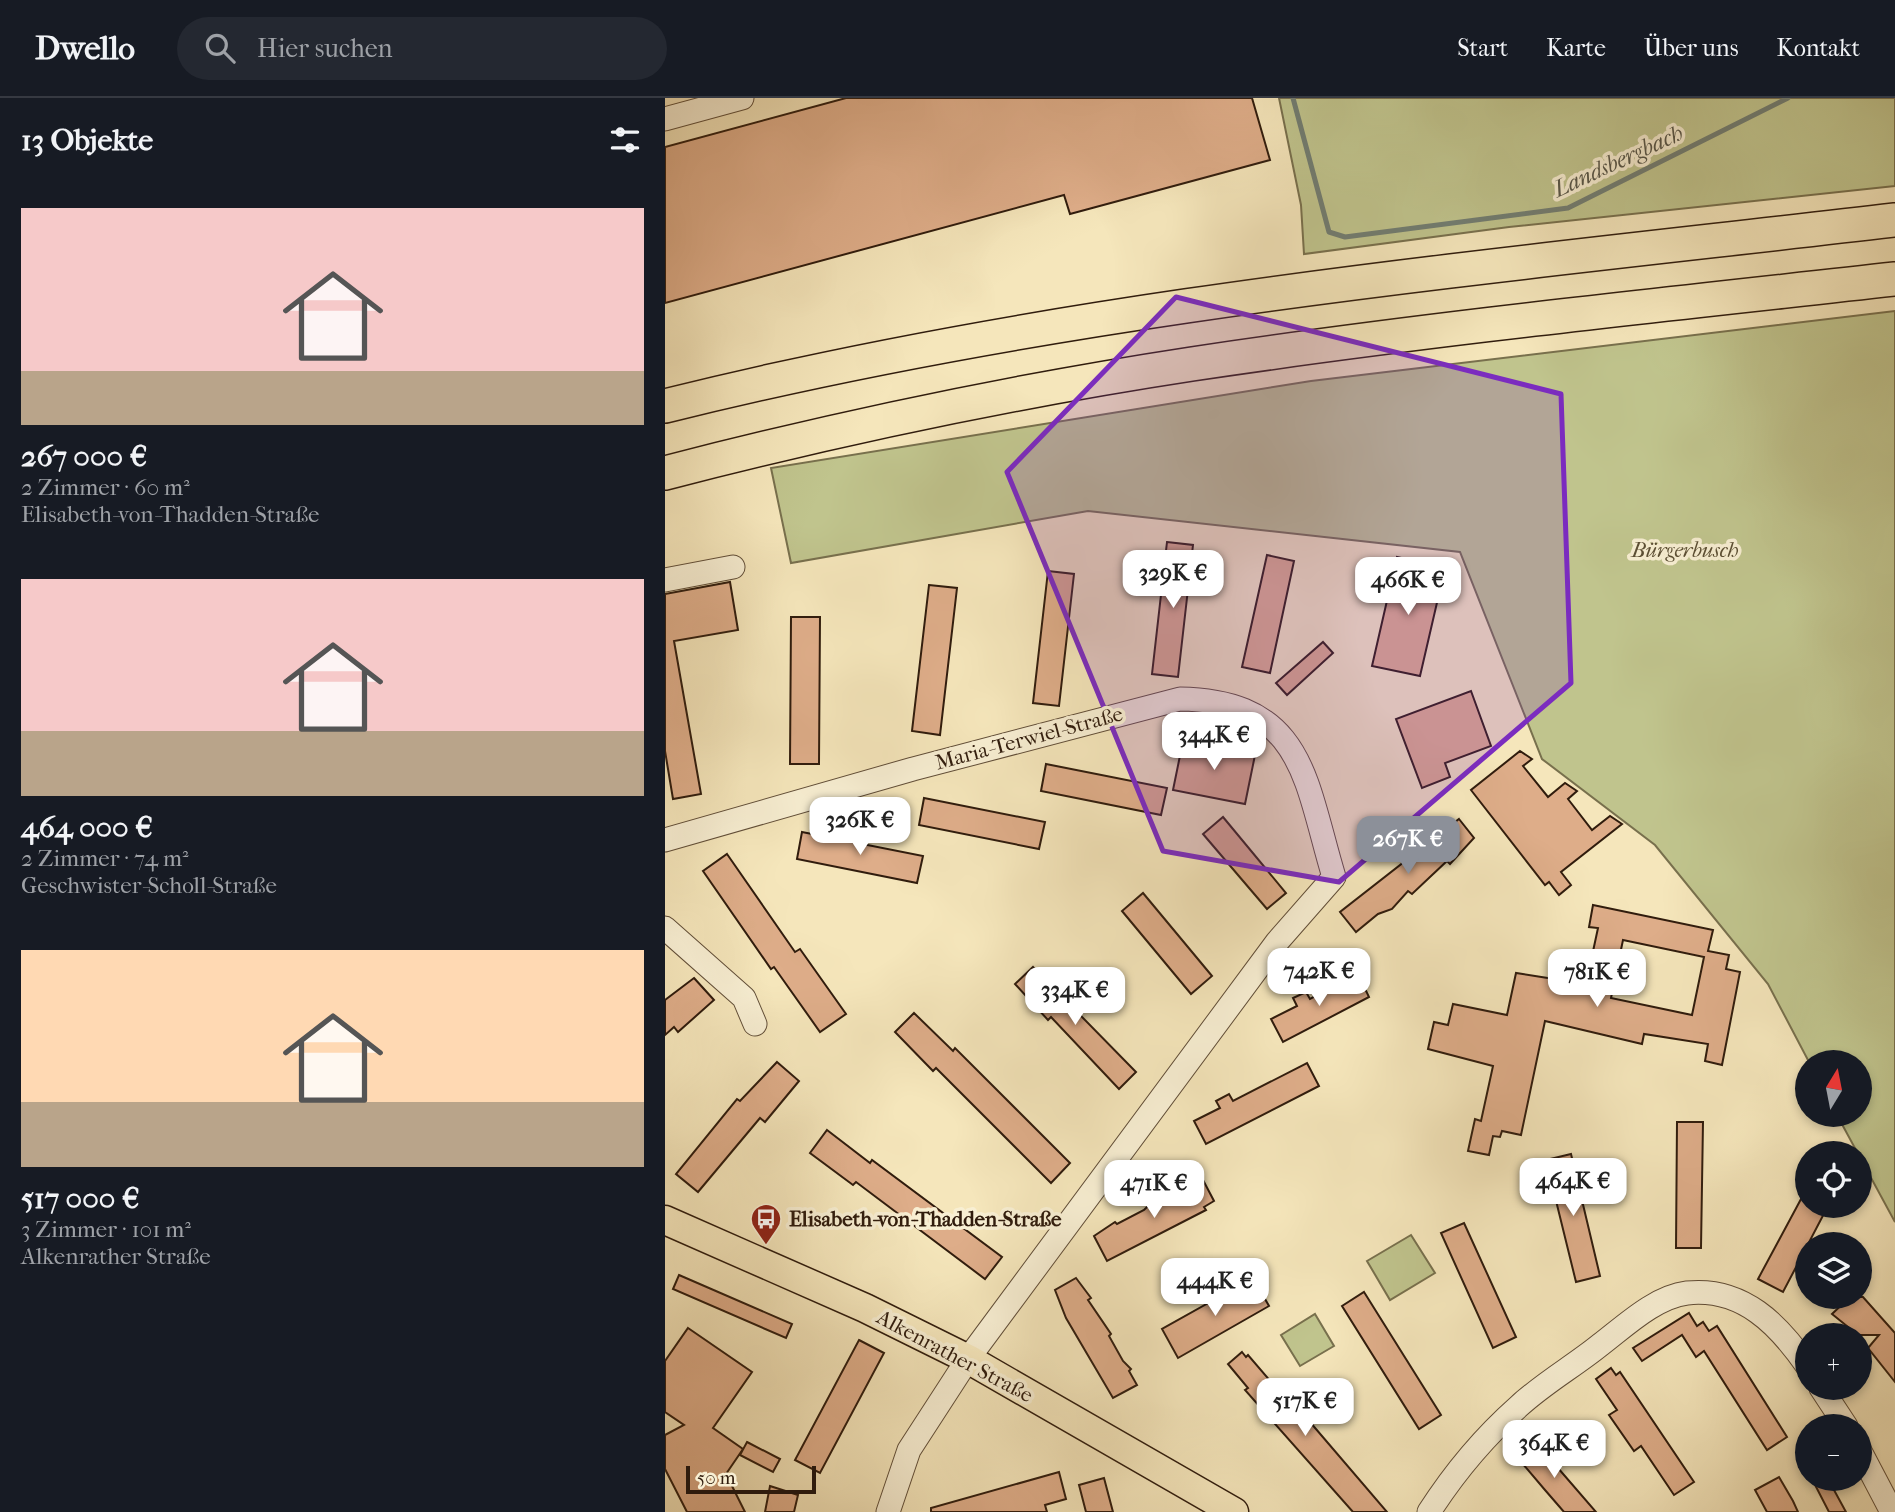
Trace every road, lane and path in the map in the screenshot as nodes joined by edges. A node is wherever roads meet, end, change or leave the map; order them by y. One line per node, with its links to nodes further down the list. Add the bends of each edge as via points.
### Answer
1 (742, 98): 2 (street)
2 (665, 119)
3 (1895, 220): 5 (highway, via 1397,277 1147,311 906,353)
4 (1895, 279): 6 (highway, via 1190,364 894,419)
5 (665, 406)
6 (665, 473)
7 (733, 567): 8 (street)
8 (665, 580)
9 (665, 840): 14 (street, Maria-Terwiel-Straße, via 1180,699 1226,704 1257,716 1291,748 1311,792 1333,877 1277,942)
10 (665, 928): 11 (street, via 744,998)
11 (755, 1024)
12 (665, 1220): 14 (main road, Alkenrather Straße)
13 (1795, 1350): 18 (street, via 1773,1321 1756,1310 1712,1293 1683,1293 1666,1299 1520,1405 1479,1445)
14 (968, 1359): 16 (street, via 909,1450); 17 (main road, Alkenrather Straße)
15 (1872, 1474): 19 (street)
16 (888, 1512)
17 (1234, 1512)
18 (1429, 1512)
19 (1892, 1512)

